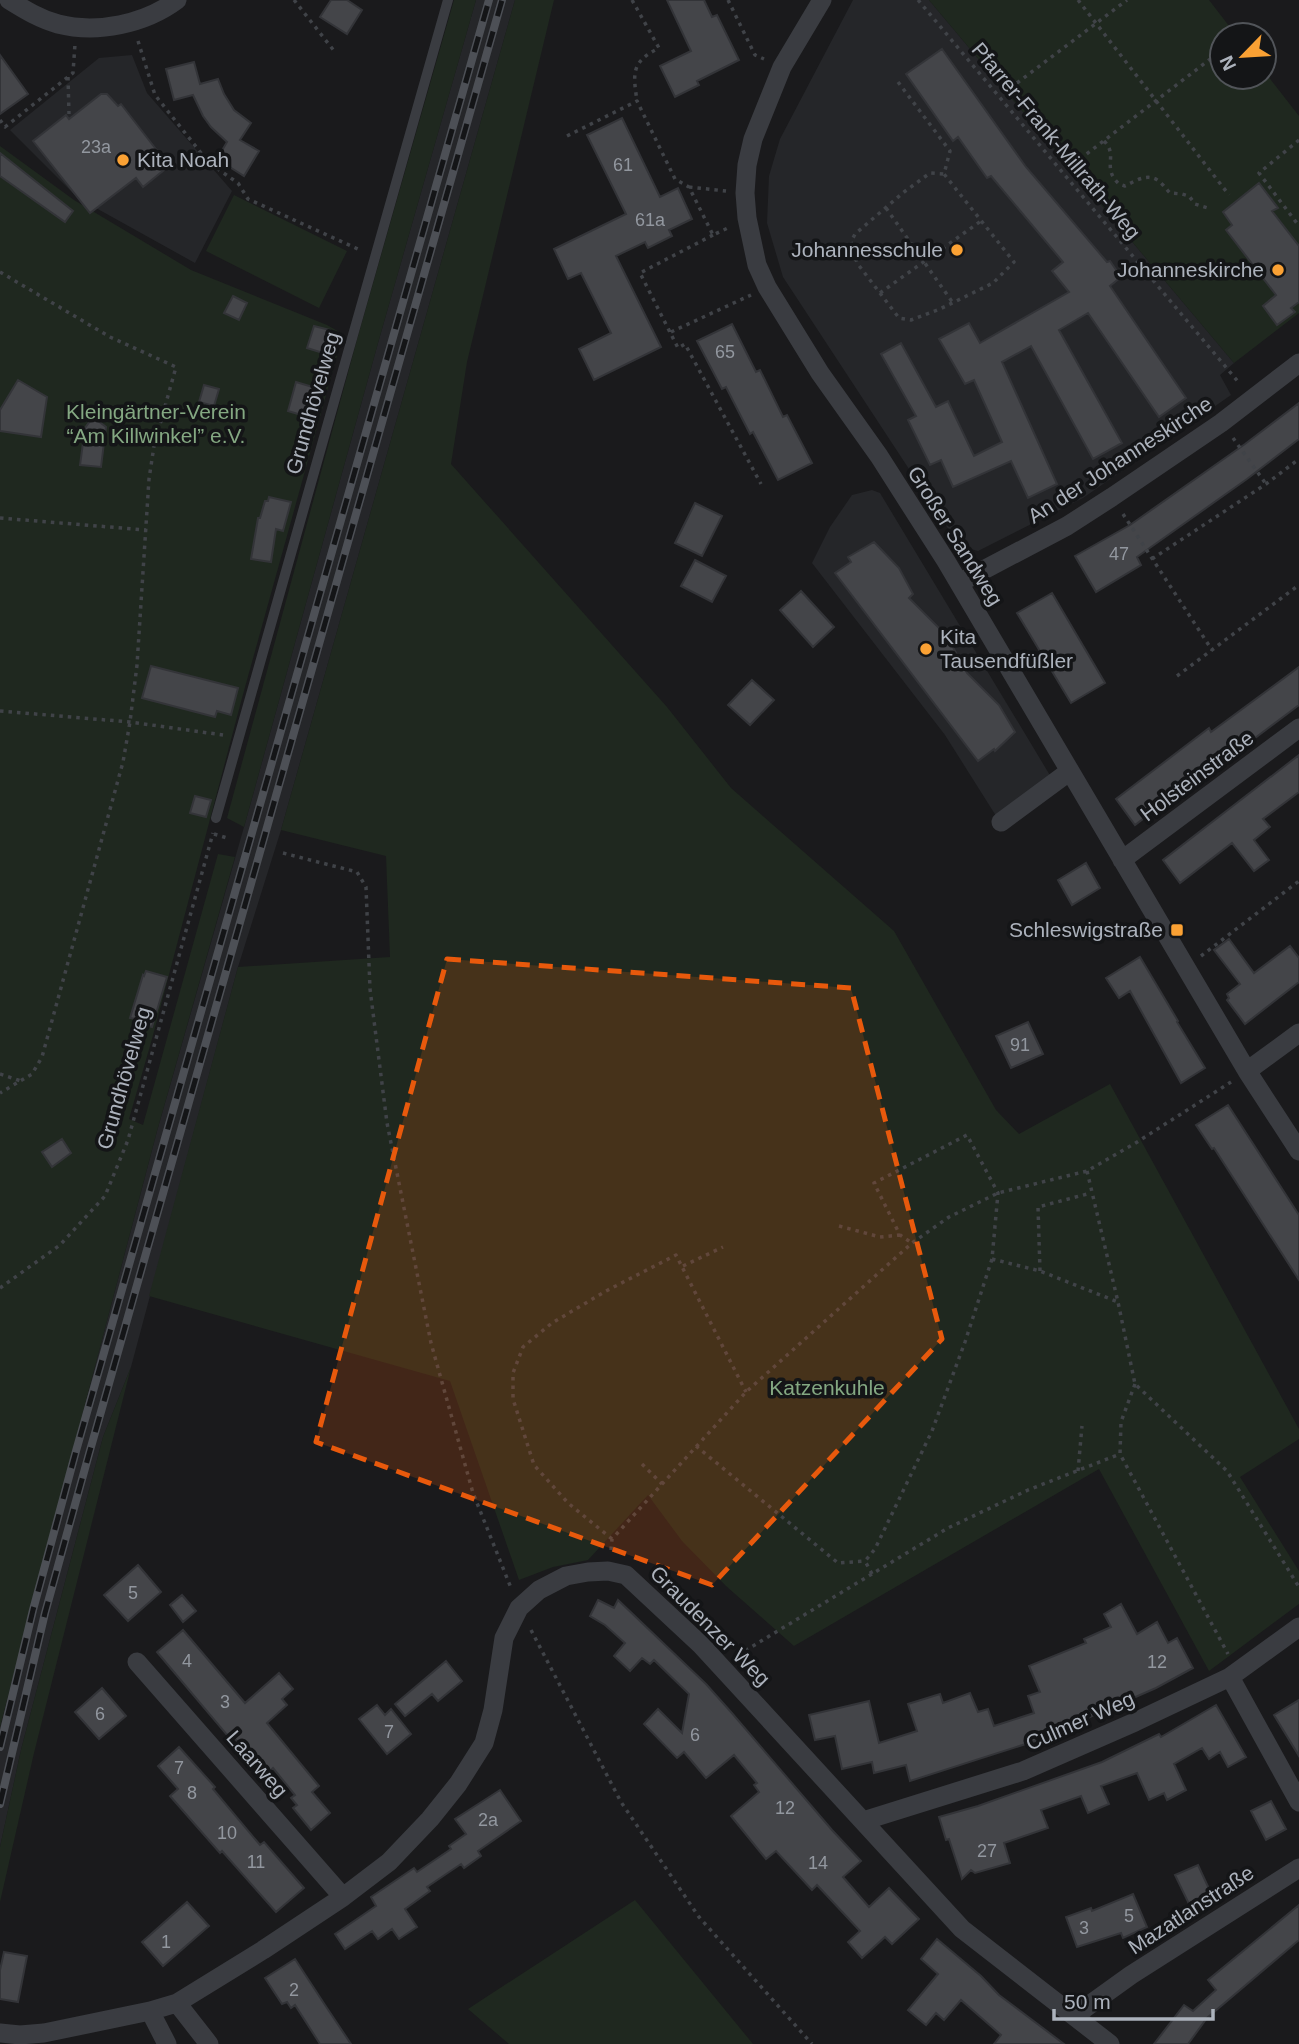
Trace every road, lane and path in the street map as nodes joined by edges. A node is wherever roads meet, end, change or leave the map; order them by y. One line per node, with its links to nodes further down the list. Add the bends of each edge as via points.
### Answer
1 (9, 0): 13 (street, via 42,18)
2 (177, 0): 11 (street)
3 (294, 0): 14 (path)
4 (448, 0): 38 (lane, Grundhövelweg)
5 (632, 0): 20 (path, via 659,48 640,61 633,76)
6 (728, 0): 16 (path, via 755,55)
7 (822, 0): 16 (street, Großer Sandweg)
8 (918, 0): 46 (path, Pfarrer-Frank-Millrath-Weg)
9 (1078, 0): 12 (path)
10 (1127, 0): 12 (path)
11 (133, 22): 13 (street); 38 (path, via 155,95 209,163 238,183 248,199)
12 (1096, 23): 19 (path); 21 (path)
13 (76, 26): 17 (path, via 74,73)
14 (335, 52)
15 (1208, 61): 21 (path)
16 (782, 67): 30 (street, Großer Sandweg, via 753,139)
17 (68, 77): 22 (path); 23 (path, via 5,127)
18 (898, 82): 28 (path, via 950,151)
19 (1017, 83)
20 (637, 101): 24 (path); 29 (path, via 675,179)
21 (1156, 101): 26 (path); 31 (path)
22 (69, 114)
23 (0, 120)
24 (567, 136)
25 (1299, 140): 36 (path, via 1259,173)
26 (1104, 141): 27 (path); 33 (path, via 1111,151 1110,173 1119,184 1152,178 1170,193)
27 (1080, 159)
28 (944, 174): 32 (path, via 930,173); 35 (path)
29 (689, 187): 30 (path); 37 (path)
30 (745, 193): 34 (street, Großer Sandweg)
31 (1228, 195)
32 (886, 208): 39 (path); 42 (path, via 855,234 851,243 857,263)
33 (1211, 209)
34 (747, 218): 37 (path); 41 (street, Großer Sandweg)
35 (981, 220): 39 (path); 43 (path, via 1014,262 993,283)
36 (1299, 226)
37 (713, 235): 44 (path, via 640,273)
38 (375, 257): 62 (lane, Grundhövelweg)
39 (924, 262): 42 (path); 43 (path)
40 (0, 272): 53 (path, via 110,337 176,367 154,446)
41 (767, 287): 44 (path); 55 (street, Großer Sandweg)
42 (880, 293): 43 (path, via 899,318 911,320)
43 (953, 303)
44 (670, 332): 49 (path, via 678,348 685,344)
45 (1299, 363): 46 (street, An der Johanneskirche)
46 (1252, 399): 47 (street, An der Johanneskirche)
47 (1221, 423): 50 (path); 51 (street, An der Johanneskirche)
48 (1299, 459): 50 (path)
49 (761, 484)
50 (1266, 484): 54 (path)
51 (1112, 497): 54 (path); 55 (street, An der Johanneskirche)
52 (0, 518): 53 (path)
53 (146, 530): 60 (path)
54 (1152, 559): 57 (path)
55 (958, 583): 63 (street, Großer Sandweg)
56 (1299, 585): 57 (path)
57 (1212, 650): 58 (path)
58 (1177, 676)
59 (0, 711): 60 (path)
60 (130, 722): 62 (path); 74 (path, via 42,1057 32,1074)
61 (1299, 728): 68 (street, Holsteinstraße)
62 (239, 737): 64 (lane, Grundhövelweg)
63 (1070, 771): 65 (street); 68 (street, Großer Sandweg)
64 (216, 818)
65 (1001, 822)
66 (227, 838): 87 (path, Grundhövelweg, via 212,833 128,1140 105,1196 60,1245)
67 (284, 853): 102 (path, via 357,872 366,887 370,989 387,1123 431,1343 473,1493)
68 (1122, 860): 70 (street, Großer Sandweg)
69 (1299, 881): 70 (path)
70 (1185, 968): 72 (street, Großer Sandweg)
71 (1299, 1032): 72 (street)
72 (1247, 1071): 76 (street, Großer Sandweg); 77 (path)
73 (0, 1074): 74 (path)
74 (21, 1081): 75 (path)
75 (0, 1093)
76 (1299, 1151)
77 (1087, 1171): 78 (path); 79 (path)
78 (998, 1193): 81 (path, via 968,1135 874,1183); 82 (path, via 949,1217); 84 (path)
79 (1091, 1193): 86 (path, via 1038,1207); 88 (path)
80 (839, 1226): 81 (path, via 880,1237)
81 (900, 1235): 82 (path)
82 (912, 1243): 90 (path)
83 (723, 1248): 85 (path)
84 (992, 1259): 86 (path); 98 (path, via 932,1431)
85 (683, 1266): 90 (path); 97 (path, via 676,1255 552,1323 523,1348 513,1373 513,1399 534,1465 568,1503)
86 (1040, 1271): 88 (path)
87 (0, 1288)
88 (1118, 1302): 89 (path)
89 (1135, 1384): 93 (path, via 1121,1422); 101 (path, via 1227,1471)
90 (746, 1392): 92 (path)
91 (1082, 1426): 95 (path)
92 (696, 1446): 96 (path); 98 (path, via 838,1563)
93 (1119, 1454): 95 (path); 106 (path)
94 (642, 1464): 96 (path)
95 (1078, 1471): 100 (path, via 948,1528)
96 (662, 1483): 97 (path)
97 (612, 1539): 99 (path)
98 (865, 1561): 100 (path)
99 (608, 1571): 102 (street, via 566,1576 539,1590); 105 (street, Graudenzer Weg, via 626,1575)
100 (872, 1574): 105 (path)
101 (1299, 1587)
102 (519, 1608): 110 (street, via 504,1638 484,1743 430,1819 389,1862); 117 (path, via 621,1802 699,1917)
103 (1299, 1627): 106 (street, Culmer Weg)
104 (136, 1662): 110 (street, Laarweg)
105 (722, 1666): 108 (street, Graudenzer Weg)
106 (1234, 1674): 107 (street); 108 (street, Culmer Weg, via 1023,1771)
107 (1299, 1802)
108 (863, 1821): 113 (street, Graudenzer Weg, via 962,1929)
109 (1299, 1868): 113 (street, Mazatlanstraße)
110 (343, 1897): 111 (street)
111 (177, 2003): 112 (street); 116 (street)
112 (150, 2011): 114 (street, via 44,2034); 115 (street)
113 (1074, 2016): 118 (street, Graudenzer Weg)
114 (0, 2033)
115 (167, 2044)
116 (209, 2044)
117 (812, 2044)
118 (1110, 2044)

